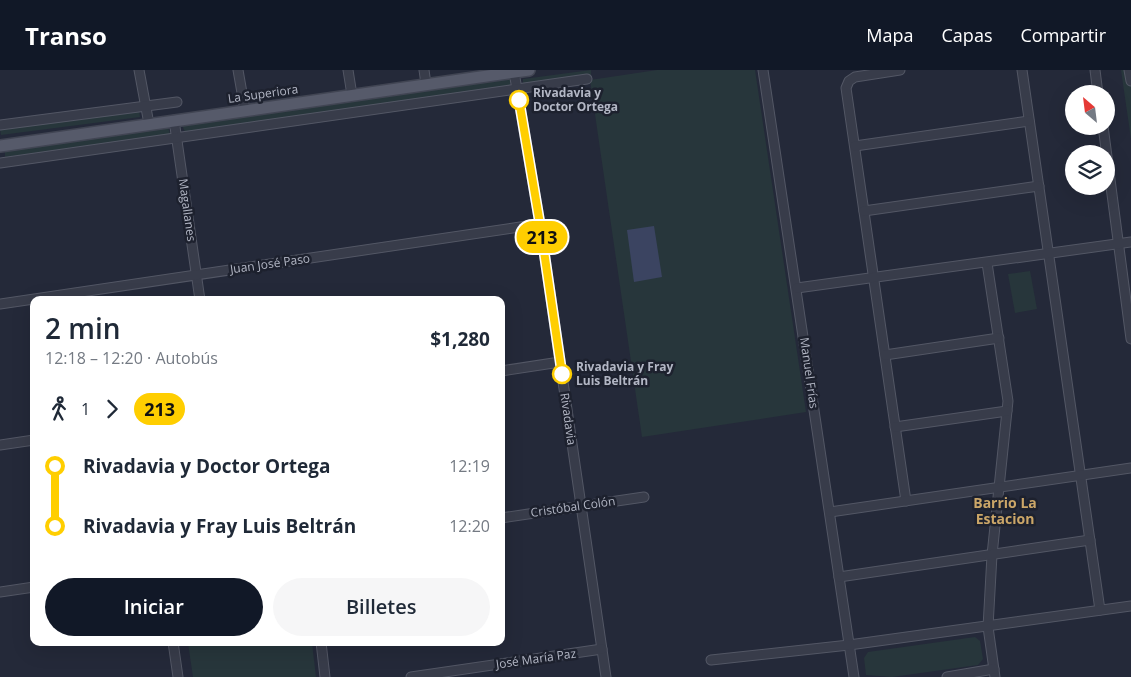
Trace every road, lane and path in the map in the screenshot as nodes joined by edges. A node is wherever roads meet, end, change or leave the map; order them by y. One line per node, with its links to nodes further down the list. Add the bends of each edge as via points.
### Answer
1 (139, 70): 19 (street)
2 (238, 70): 20 (street)
3 (348, 70): 17 (street)
4 (424, 70): 14 (street)
5 (529, 70): 11 (main road, La Superiora)
6 (763, 70): 39 (street, Manuel Frías)
7 (900, 70): 28 (street, via 855,77 849,81 846,88)
8 (1022, 70): 22 (street)
9 (1095, 70): 15 (street)
10 (1130, 70): 13 (street)
11 (514, 72): 14 (main road, La Superiora); 16 (street, Rivadavia)
12 (587, 80): 16 (street)
13 (1131, 81)
14 (426, 84): 17 (main road, La Superiora)
15 (1097, 85)
16 (517, 89): 26 (street); 32 (street, Rivadavia)
17 (352, 95): 20 (main road, La Superiora)
18 (177, 102): 19 (street)
19 (146, 106): 23 (street); 24 (street)
20 (245, 110): 21 (main road, La Superiora)
21 (174, 120): 23 (main road, La Superiora); 26 (street, Magallanes)
22 (1029, 120): 28 (street); 30 (street)
23 (148, 124): 27 (main road, La Superiora)
24 (0, 125)
25 (1104, 135): 34 (street)
26 (177, 138): 29 (street); 37 (street, Magallanes)
27 (0, 146)
28 (855, 146): 31 (street)
29 (0, 163)
30 (1038, 186): 31 (street); 35 (street)
31 (864, 211): 38 (street)
32 (540, 224): 37 (street, Juan José Paso); 47 (street, Rivadavia)
33 (1131, 242): 34 (street)
34 (1119, 243): 35 (street); 45 (street)
35 (1050, 254): 36 (street); 54 (street)
36 (987, 263): 38 (street); 44 (street)
37 (196, 275): 40 (street, Juan José Paso); 41 (street, Magallanes)
38 (874, 277): 39 (street); 46 (street)
39 (797, 288): 59 (street, Manuel Frías)
40 (54, 296)
41 (199, 296)
42 (30, 300): 43 (street, Juan José Paso)
43 (0, 304)
44 (998, 338): 46 (street); 49 (street)
45 (1131, 340)
46 (885, 355): 50 (street)
47 (560, 362): 48 (street); 58 (street, Rivadavia)
48 (505, 370)
49 (1007, 411): 50 (street); 55 (street)
50 (895, 427): 57 (street)
51 (30, 441): 52 (street)
52 (0, 445)
53 (1131, 468): 54 (street)
54 (1080, 476): 55 (street); 61 (street)
55 (1000, 487): 57 (street); 62 (street)
56 (644, 497): 58 (street, Cristóbal Colón)
57 (906, 501): 59 (street)
58 (581, 506): 60 (street, Cristóbal Colón); 72 (street, Rivadavia)
59 (830, 512): 63 (street, Manuel Frías)
60 (505, 517)
61 (1090, 540): 62 (street); 67 (street)
62 (992, 555): 63 (street); 68 (street)
63 (839, 577): 69 (street, Manuel Frías)
64 (30, 588): 65 (street)
65 (0, 592)
66 (1131, 606): 67 (street)
67 (1100, 610): 68 (street)
68 (988, 627): 69 (street); 74 (street)
69 (850, 645): 73 (street); 80 (street, Manuel Frías)
70 (174, 646): 76 (street)
71 (321, 646): 77 (street)
72 (602, 649): 75 (street, José María Paz); 79 (street, Rivadavia)
73 (711, 660)
74 (995, 673): 81 (street)
75 (427, 676): 78 (street, José María Paz)
76 (178, 677)
77 (325, 677)
78 (411, 677)
79 (606, 677)
80 (854, 677)
81 (947, 677)

